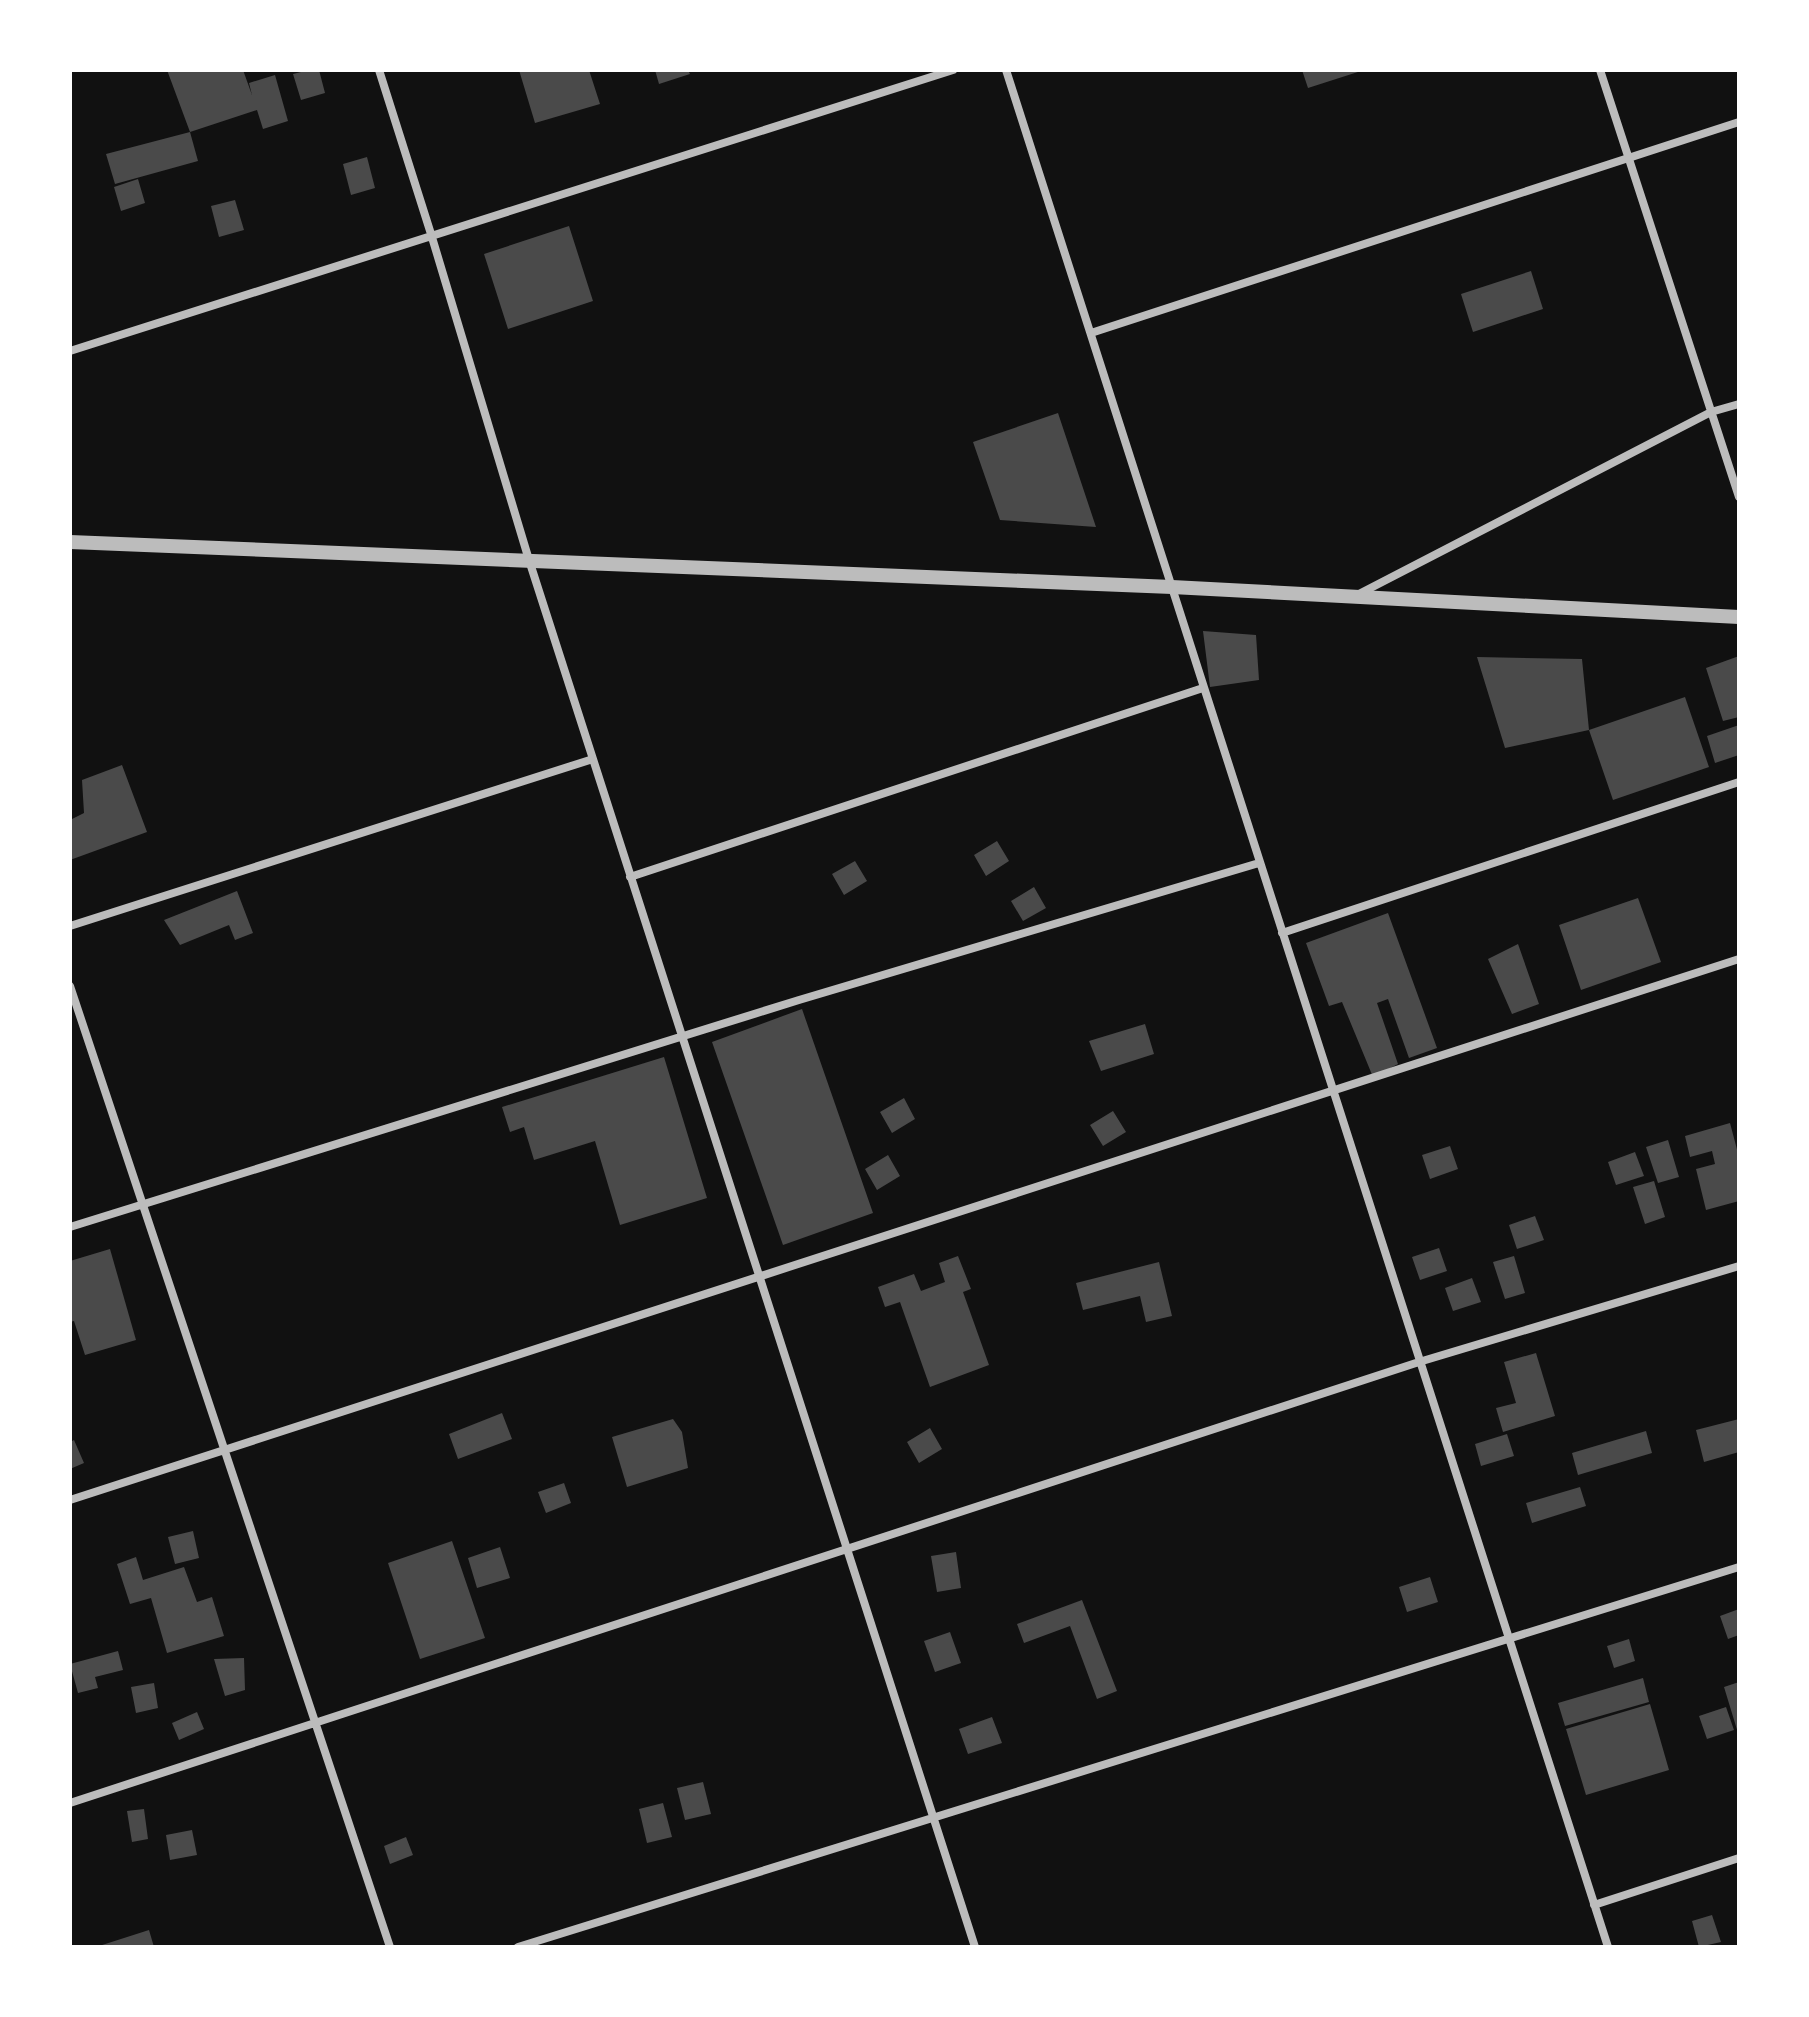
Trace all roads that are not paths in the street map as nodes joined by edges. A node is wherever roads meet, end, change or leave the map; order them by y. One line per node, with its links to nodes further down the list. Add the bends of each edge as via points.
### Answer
1 (379, 70): 7 (street)
2 (953, 70): 7 (street)
3 (1006, 70): 8 (street)
4 (1600, 70): 6 (street)
5 (1739, 122): 6 (street)
6 (1629, 159): 8 (street); 11 (street)
7 (431, 234): 9 (street); 14 (street)
8 (1091, 333): 15 (street)
9 (70, 351)
10 (1739, 404): 11 (street)
11 (1711, 412): 12 (street); 16 (street)
12 (1739, 497)
13 (70, 542): 14 (street)
14 (529, 560): 15 (street); 19 (street)
15 (1172, 587): 16 (street); 18 (street)
16 (1354, 597): 17 (street)
17 (1739, 617)
18 (1203, 688): 21 (street); 22 (street)
19 (593, 759): 22 (street); 23 (street)
20 (1739, 782): 24 (street)
21 (1259, 863): 24 (street); 27 (street)
22 (630, 877): 27 (street)
23 (70, 926)
24 (1282, 933): 28 (street)
25 (1739, 959): 28 (street)
26 (70, 986): 29 (street)
27 (682, 1037): 29 (street); 32 (street)
28 (1332, 1091): 32 (street); 33 (street)
29 (143, 1204): 30 (street); 34 (street)
30 (70, 1227)
31 (1739, 1266): 33 (street)
32 (759, 1277): 34 (street); 36 (street)
33 (1419, 1362): 36 (street); 38 (street)
34 (225, 1450): 35 (street); 39 (street)
35 (70, 1500)
36 (847, 1549): 39 (street); 41 (street)
37 (1739, 1567): 38 (street)
38 (1508, 1639): 41 (street); 43 (street)
39 (316, 1724): 40 (street); 44 (street)
40 (70, 1803)
41 (933, 1818): 45 (street); 46 (street)
42 (1739, 1858): 43 (street)
43 (1594, 1905): 47 (street)
44 (390, 1947)
45 (518, 1947)
46 (975, 1947)
47 (1608, 1947)

